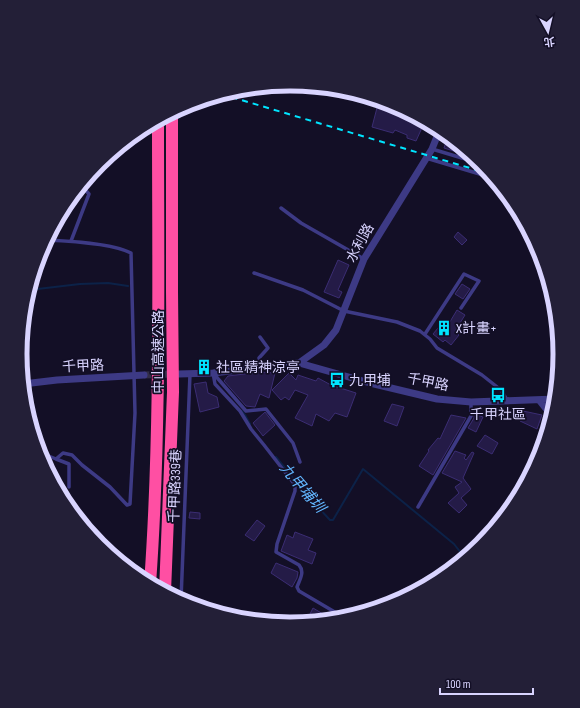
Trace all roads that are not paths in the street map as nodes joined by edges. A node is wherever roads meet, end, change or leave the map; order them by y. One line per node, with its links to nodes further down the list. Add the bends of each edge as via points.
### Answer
1 (174, 118): 37 (highway, 中山高速公路, via 173,392)
2 (158, 127): 36 (highway, 中山高速公路, via 157,363)
3 (437, 136): 4 (street, 水利路)
4 (432, 149): 5 (street, 水利路); 6 (lane)
5 (426, 158): 7 (lane); 12 (street, 水利路)
6 (467, 159)
7 (481, 173)
8 (85, 189): 11 (lane, via 89,194)
9 (281, 208): 12 (lane, via 301,223)
10 (53, 240): 11 (lane)
11 (71, 241): 23 (lane, via 98,244 131,253)
12 (364, 259): 15 (street, 水利路)
13 (254, 273): 15 (lane, via 303,290)
14 (461, 308): 16 (lane, via 479,281 464,274)
15 (344, 310): 16 (lane, via 397,322); 18 (street, 水利路, via 336,330)
16 (425, 334): 27 (lane, via 437,348 482,375 501,390)
17 (260, 337): 19 (lane, via 268,348 259,358)
18 (300, 363): 19 (street, 千甲路); 29 (street, 千甲路, via 437,399)
19 (261, 367): 20 (street, 千甲路)
20 (212, 372): 22 (street, 千甲路); 33 (lane, via 246,411 266,409 293,443); 39 (lane, via 215,384 240,411 295,485 276,552 301,568 302,573 297,587 299,591)
21 (179, 374): 22 (street, 千甲路)
22 (190, 374): 38 (lane, 千甲路339巷)
23 (134, 375): 24 (street, 千甲路); 25 (street, 千甲路); 32 (lane, via 135,413 130,504 126,505 110,487 72,455 63,453)
24 (144, 375)
25 (29, 383)
26 (549, 400): 28 (street, 千甲路)
27 (508, 401): 28 (street, 千甲路); 29 (street, 千甲路)
28 (540, 401): 30 (street)
29 (471, 402): 35 (lane, via 471,416)
30 (547, 410)
31 (47, 455): 32 (lane)
32 (56, 459): 34 (lane, via 70,464)
33 (300, 462)
34 (69, 487)
35 (418, 507)
36 (150, 577)
37 (165, 586)
38 (181, 593)
39 (336, 613)

